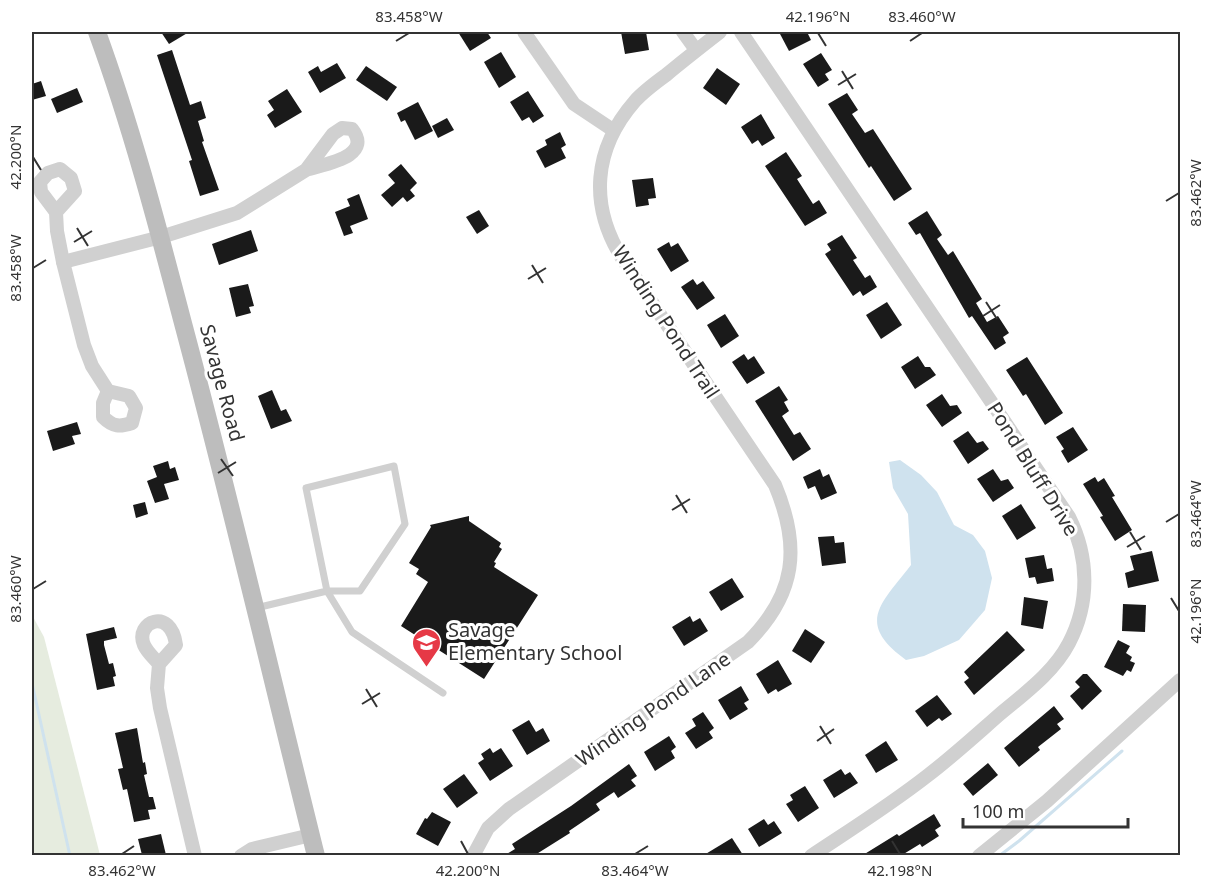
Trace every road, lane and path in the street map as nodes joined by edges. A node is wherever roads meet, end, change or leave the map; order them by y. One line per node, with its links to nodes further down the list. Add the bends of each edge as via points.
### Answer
1 (97, 32): 10 (street, Savage Road)
2 (524, 32): 7 (street, via 574,104)
3 (683, 32): 6 (street)
4 (720, 32): 6 (street, Winding Pond Trail)
5 (741, 32): 24 (street, Pond Bluff Drive, via 1069,517 1078,536 1085,573 1078,621 1054,667 929,775)
6 (696, 50): 7 (street, Winding Pond Trail, via 636,100)
7 (613, 130): 13 (street, Winding Pond Trail, via 600,179 608,232 775,485)
8 (306, 170): 10 (street, via 237,213)
9 (57, 212): 11 (street)
10 (160, 237): 11 (street); 15 (street, Savage Road)
11 (63, 262): 12 (street, via 88,356)
12 (108, 391)
13 (790, 536): 23 (street, Winding Pond Lane, via 790,567 784,591 770,617 748,642 509,808 488,828)
14 (327, 591): 14 (lane, via 360,591 405,524 394,466 306,488); 15 (lane); 18 (lane, via 352,632)
15 (256, 608): 19 (street, Savage Road)
16 (159, 664): 20 (street, via 160,708)
17 (1180, 680): 25 (street, via 1047,801)
18 (443, 693)
19 (311, 835): 21 (street); 22 (street, Savage Road)
20 (195, 855)
21 (241, 855)
22 (316, 855)
23 (473, 855)
24 (811, 855)
25 (979, 855)

